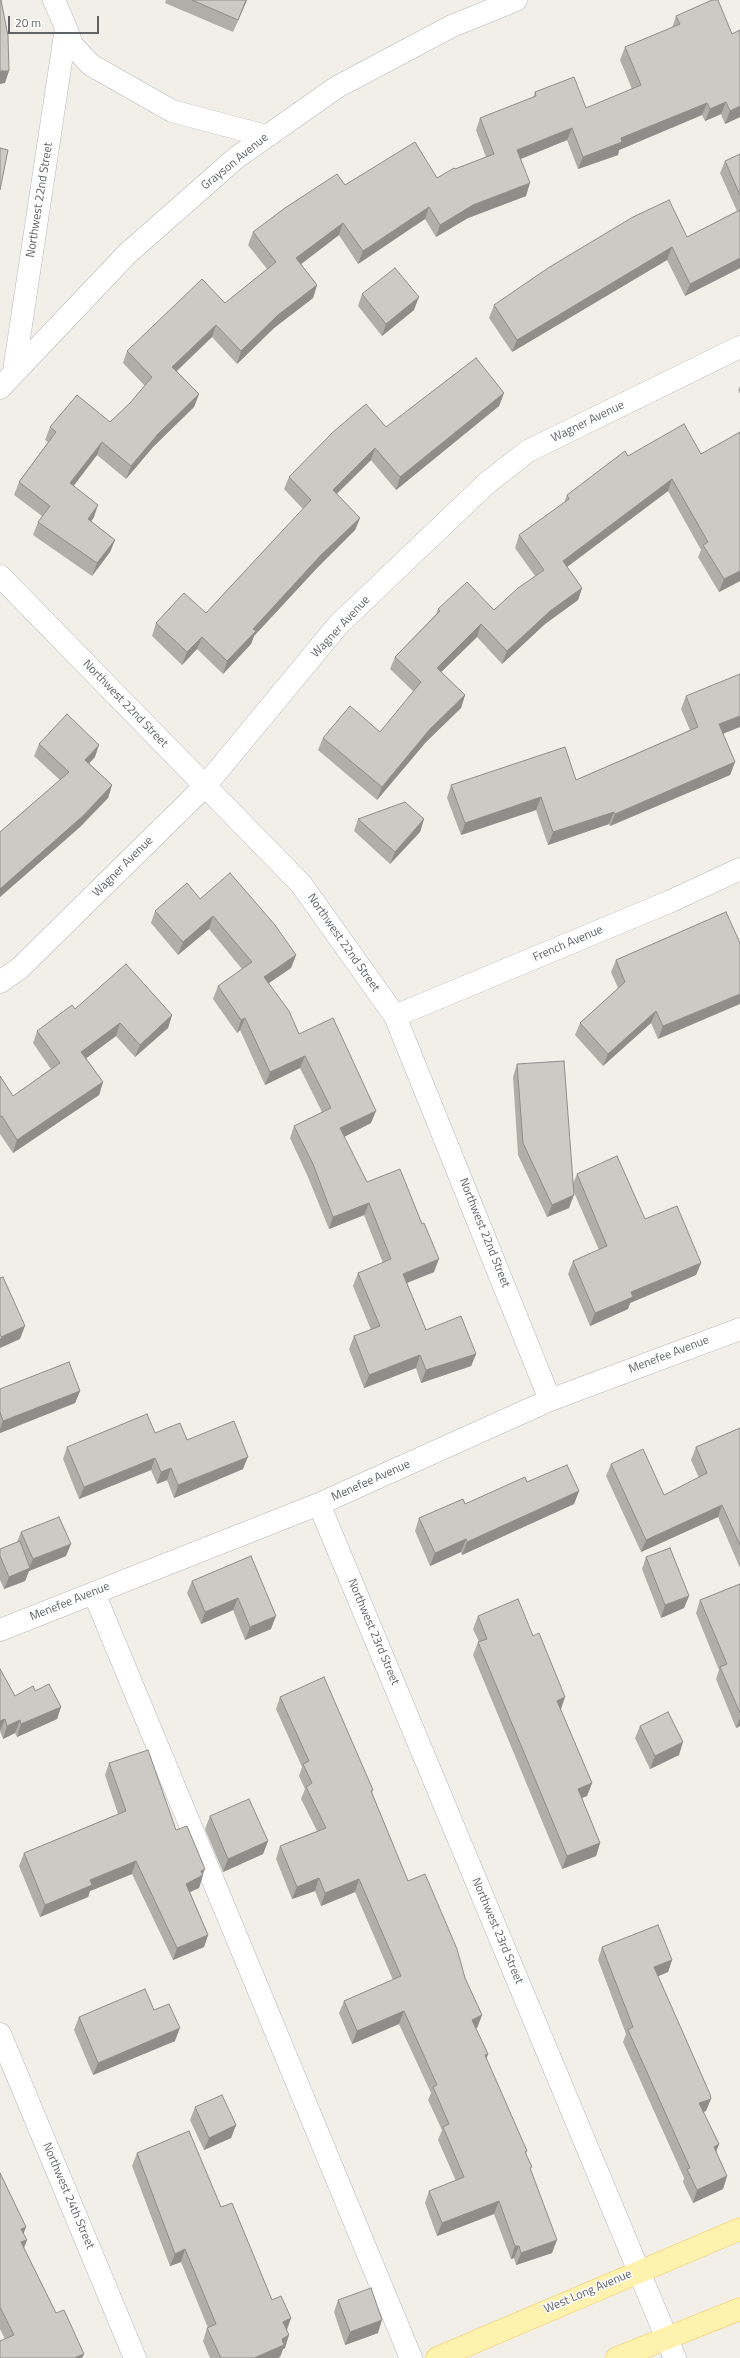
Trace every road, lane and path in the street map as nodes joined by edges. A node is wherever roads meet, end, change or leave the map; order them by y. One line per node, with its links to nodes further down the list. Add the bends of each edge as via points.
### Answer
1 (54, 0): 3 (street)
2 (516, 0): 4 (street, Grayson Avenue, via 452,26 337,87)
3 (66, 28): 4 (street, via 72,45 91,65 172,111); 6 (street, Northwest 22nd Street)
4 (266, 136): 6 (street, Grayson Avenue, via 236,158 128,254)
5 (740, 347): 9 (street, Wagner Avenue, via 528,451 487,483 339,624)
6 (14, 371): 7 (street, Grayson Avenue)
7 (0, 388)
8 (0, 576): 9 (street, Northwest 22nd Street)
9 (206, 786): 11 (street, Wagner Avenue, via 20,968); 12 (street, Northwest 22nd Street, via 301,884)
10 (740, 870): 12 (street, French Avenue)
11 (0, 982)
12 (395, 1016): 14 (street, Northwest 22nd Street)
13 (740, 1329): 14 (street, Menefee Avenue)
14 (550, 1400): 15 (street, Menefee Avenue)
15 (319, 1504): 16 (street, Menefee Avenue); 20 (street, Northwest 23rd Street)
16 (94, 1593): 17 (street, Menefee Avenue); 24 (street)
17 (0, 1630)
18 (0, 2034): 23 (street, Northwest 24th Street)
19 (740, 2229): 20 (main road, West Long Avenue)
20 (638, 2271): 22 (street, Northwest 23rd Street); 25 (main road, West Long Avenue)
21 (740, 2309): 22 (main road)
22 (671, 2348): 26 (main road)
23 (136, 2358)
24 (411, 2358)
25 (437, 2358)
26 (617, 2358)

